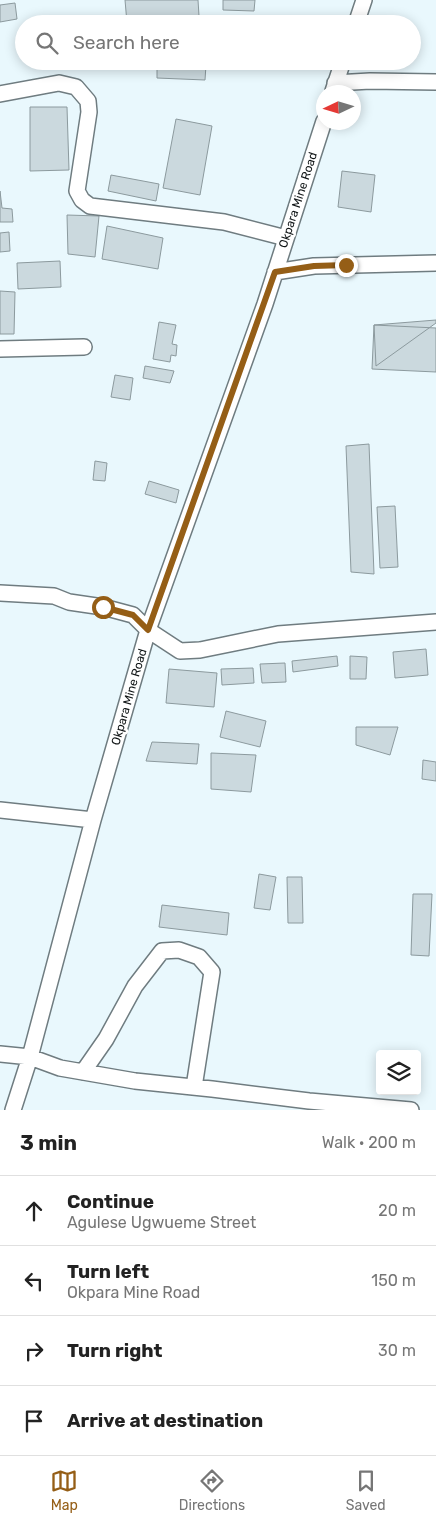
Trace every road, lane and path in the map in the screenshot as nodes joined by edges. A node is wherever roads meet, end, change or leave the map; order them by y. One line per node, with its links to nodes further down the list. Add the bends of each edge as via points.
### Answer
1 (364, 0): 2 (street)
2 (359, 15)
3 (340, 70): 5 (street)
4 (436, 82): 6 (street, via 370,80)
5 (335, 85)
6 (348, 85)
7 (0, 94): 9 (street, via 59,82 76,87 84,95 89,112 77,191 90,206 224,222)
8 (321, 130): 9 (street, Okpara Mine Road)
9 (286, 238): 11 (street, Okpara Mine Road)
10 (436, 263): 11 (street, via 314,266)
11 (275, 272): 16 (street, Okpara Mine Road)
12 (84, 347): 13 (street)
13 (0, 349)
14 (0, 593): 16 (street, via 54,596 69,602 103,607 133,615)
15 (436, 622): 16 (street, via 278,634 180,651)
16 (148, 630): 18 (street, Okpara Mine Road)
17 (0, 810): 18 (street)
18 (93, 820): 20 (street, Okpara Mine Road)
19 (0, 1054): 20 (street)
20 (30, 1058): 21 (street); 23 (street, Okpara Mine Road)
21 (83, 1072): 22 (street); 22 (street, via 136,986 162,951 178,950 199,957 212,972)
22 (194, 1087): 24 (street)
23 (13, 1110)
24 (411, 1110)

